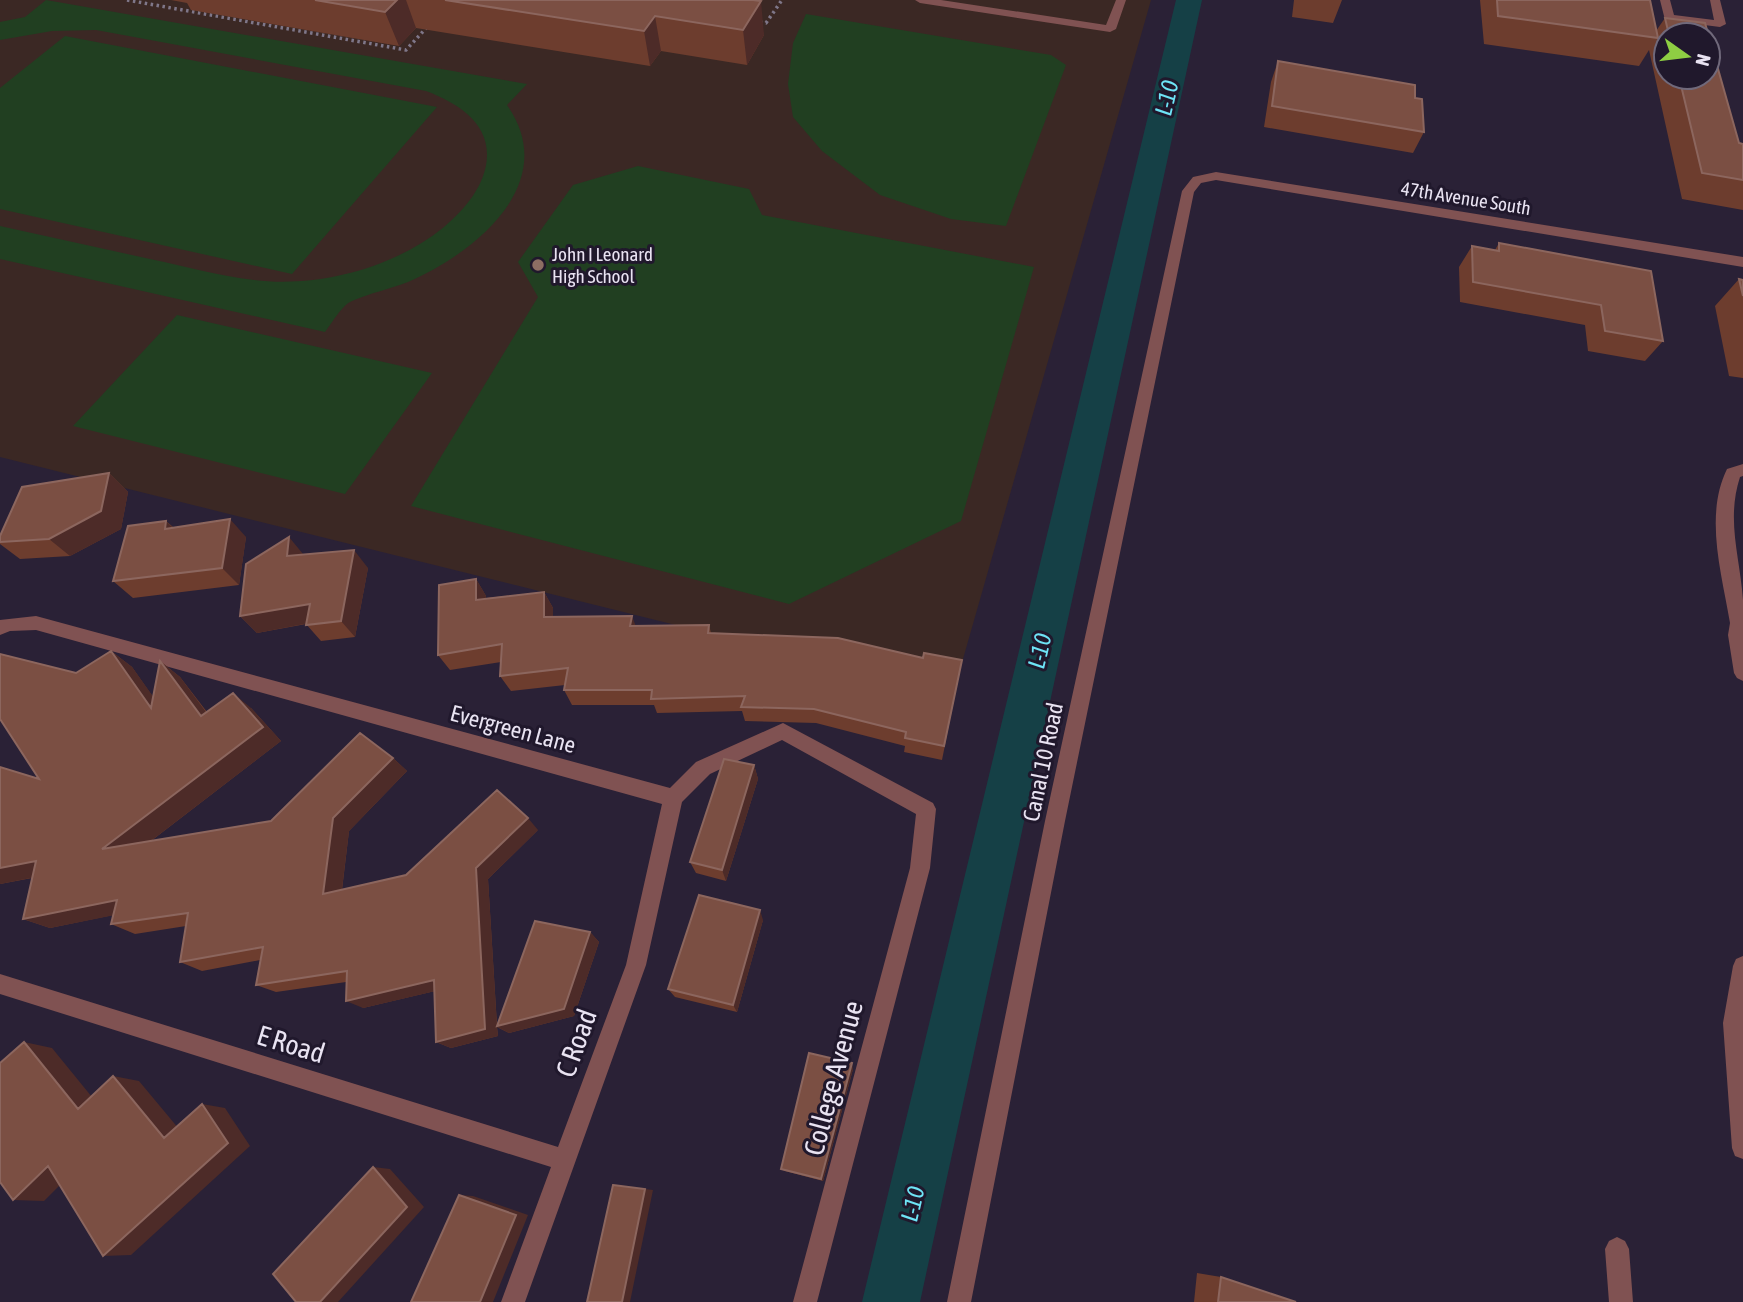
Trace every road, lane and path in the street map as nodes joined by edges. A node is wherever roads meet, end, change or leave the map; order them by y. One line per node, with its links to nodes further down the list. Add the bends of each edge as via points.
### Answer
1 (127, 0): 8 (path, via 406,50)
2 (782, 0): 7 (path, via 766,23)
3 (920, 0): 4 (street, via 1110,29)
4 (1121, 0)
5 (1665, 0): 6 (street, via 1669,18 1720,24)
6 (1715, 0)
7 (754, 21)
8 (433, 22)
9 (1188, 191): 10 (street, 47th Avenue South, via 1197,180 1216,177); 23 (street, Canal 10 Road)
10 (1743, 262)
11 (1743, 470): 12 (street, via 1733,473 1727,486 1724,525)
12 (1741, 622): 14 (street, via 1737,635)
13 (0, 628): 15 (street, Evergreen Lane, via 36,623)
14 (1743, 673)
15 (673, 798): 19 (street, C Road, via 636,965); 22 (street, College Avenue, via 703,768 783,731 926,809 920,869)
16 (1743, 966): 18 (street, via 1734,1023)
17 (0, 984): 19 (street, E Road)
18 (1743, 1148)
19 (565, 1160): 21 (street, C Road)
20 (1616, 1249): 24 (street)
21 (513, 1302)
22 (805, 1302)
23 (959, 1302)
24 (1621, 1302)

